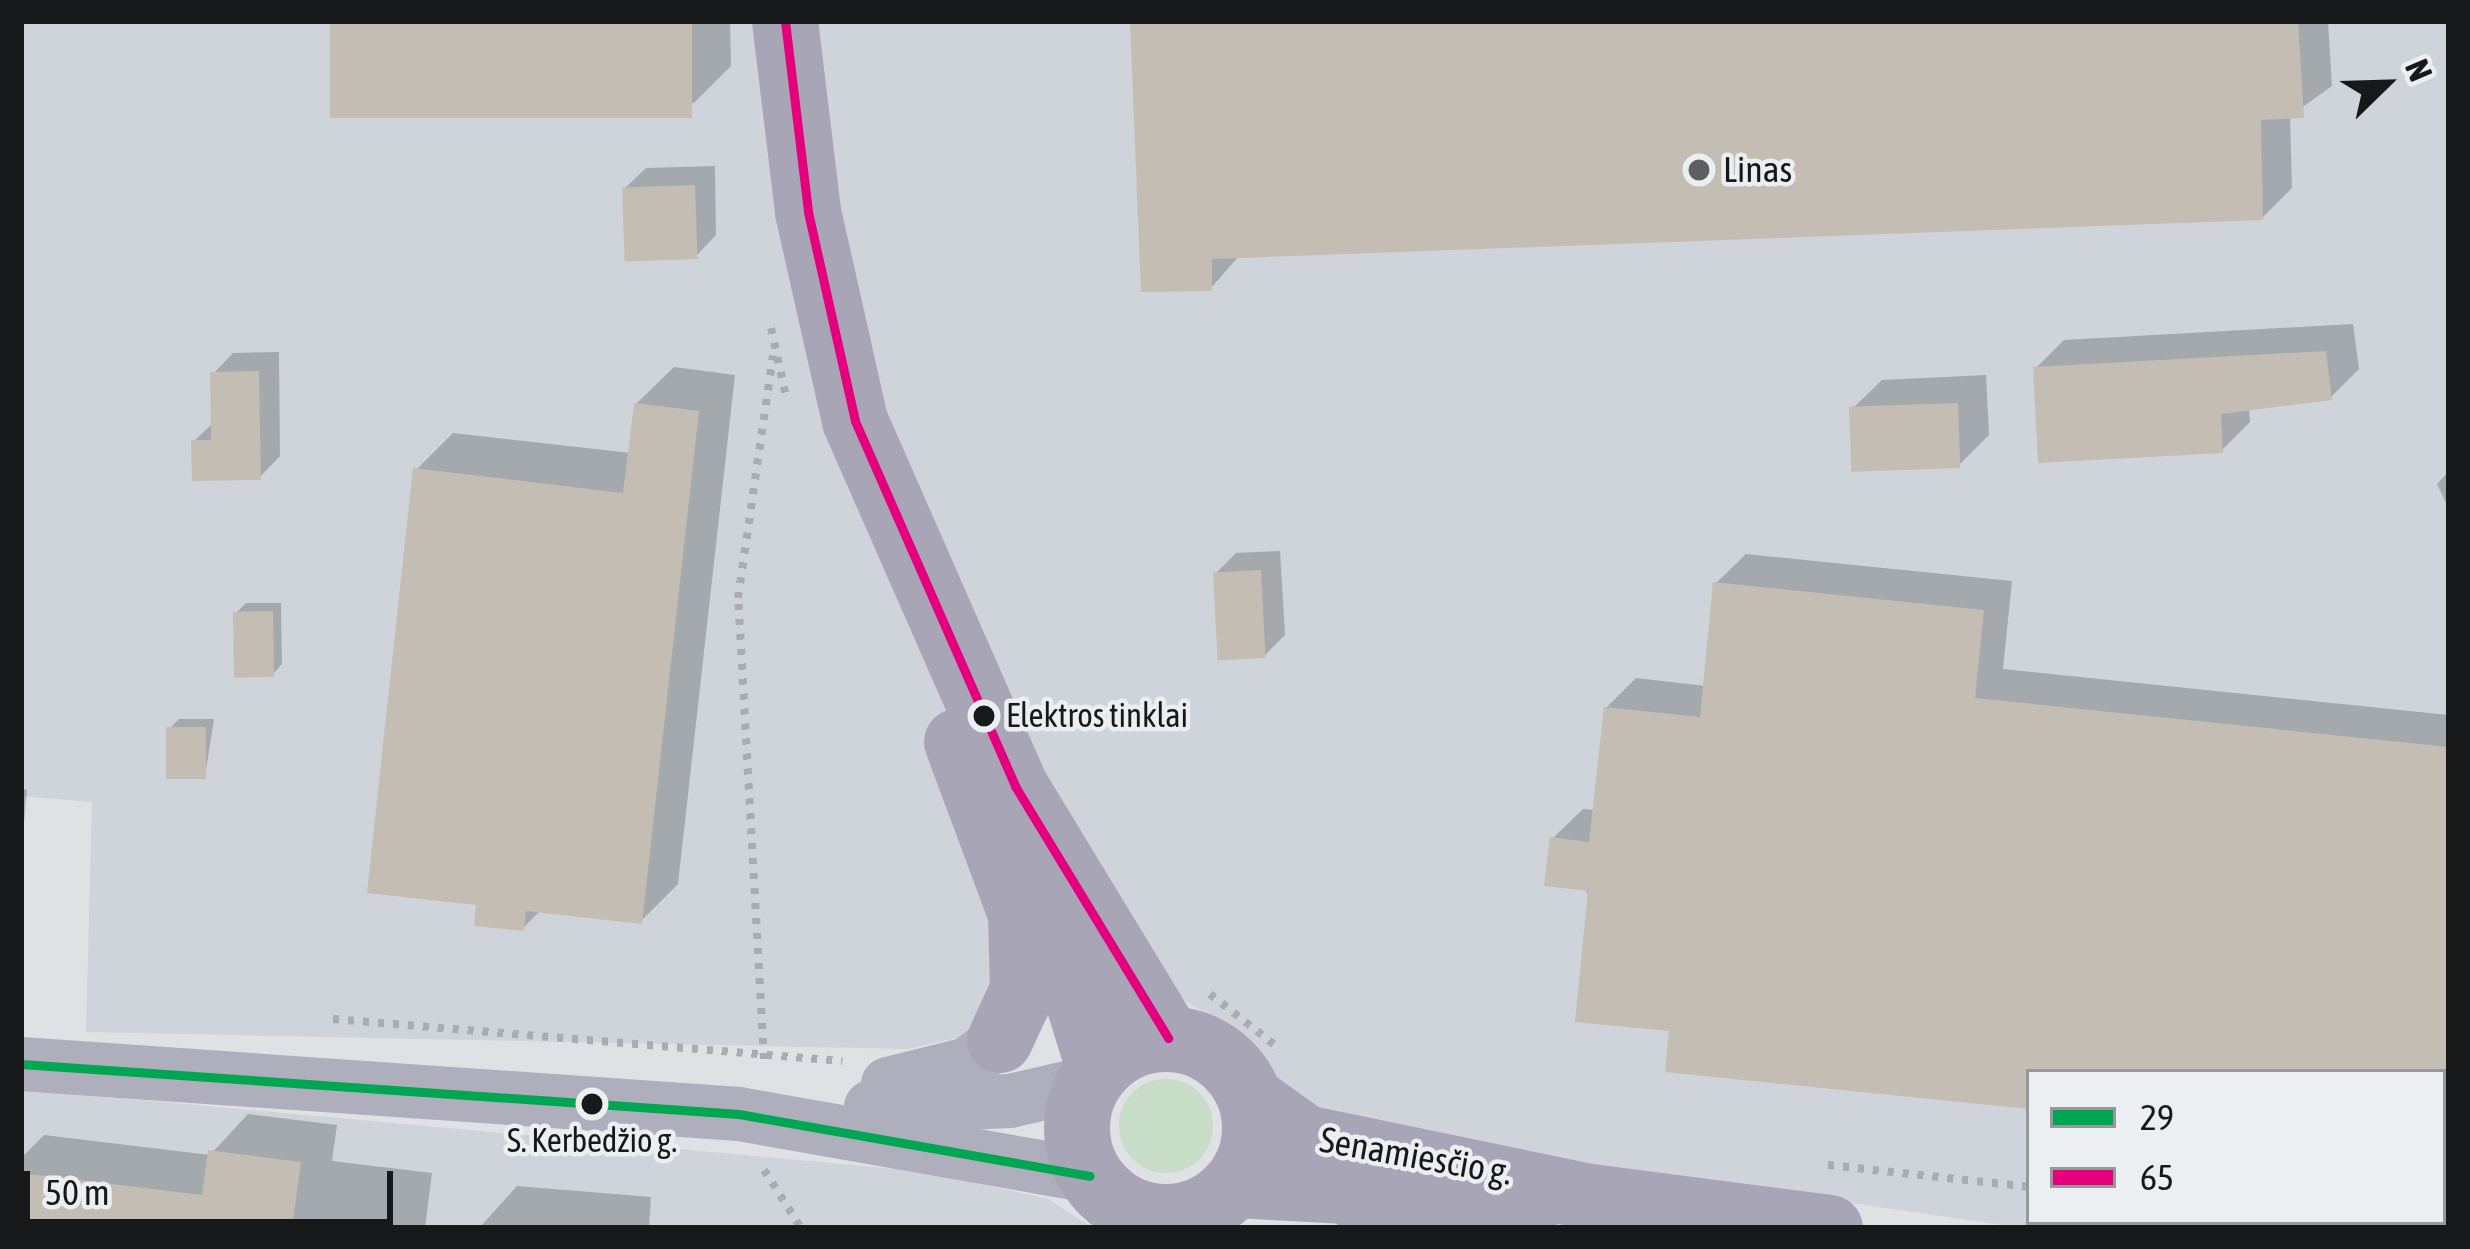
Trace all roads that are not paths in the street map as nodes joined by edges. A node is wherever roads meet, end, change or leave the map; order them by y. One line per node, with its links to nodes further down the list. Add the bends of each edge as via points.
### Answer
1 (785, 21): 2 (main road, via 834,344)
2 (932, 604): 3 (main road); 5 (main road, via 937,685 1021,914 1023,990)
3 (1015, 786): 4 (main road); 7 (main road)
4 (1178, 1013): 7 (main road, Senamiesčio g.); 8 (main road, Senamiesčio g., via 1219,1056)
5 (1000, 1040): 9 (street, Senamiesčio g., via 928,1079)
6 (21, 1064): 10 (street, Senamiesčio g.)
7 (1094, 1076): 9 (street, Senamiesčio g., via 1010,1101); 11 (main road, via 1077,1130)
8 (1269, 1079): 12 (main road); 13 (main road, Senamiesčio g., via 1305,1138)
9 (794, 1103): 10 (street, Senamiesčio g.)
10 (739, 1114): 11 (street, Senamiesčio g.)
11 (1090, 1176): 14 (main road, Senamiesčio g.)
12 (1234, 1202): 13 (main road, Senamiesčio g.); 14 (main road, Senamiesčio g.)
13 (1560, 1202): 15 (main road, Senamiesčio g.); 16 (main road, Senamiesčio g.)
14 (1163, 1222)
15 (1337, 1228)
16 (1830, 1228)

